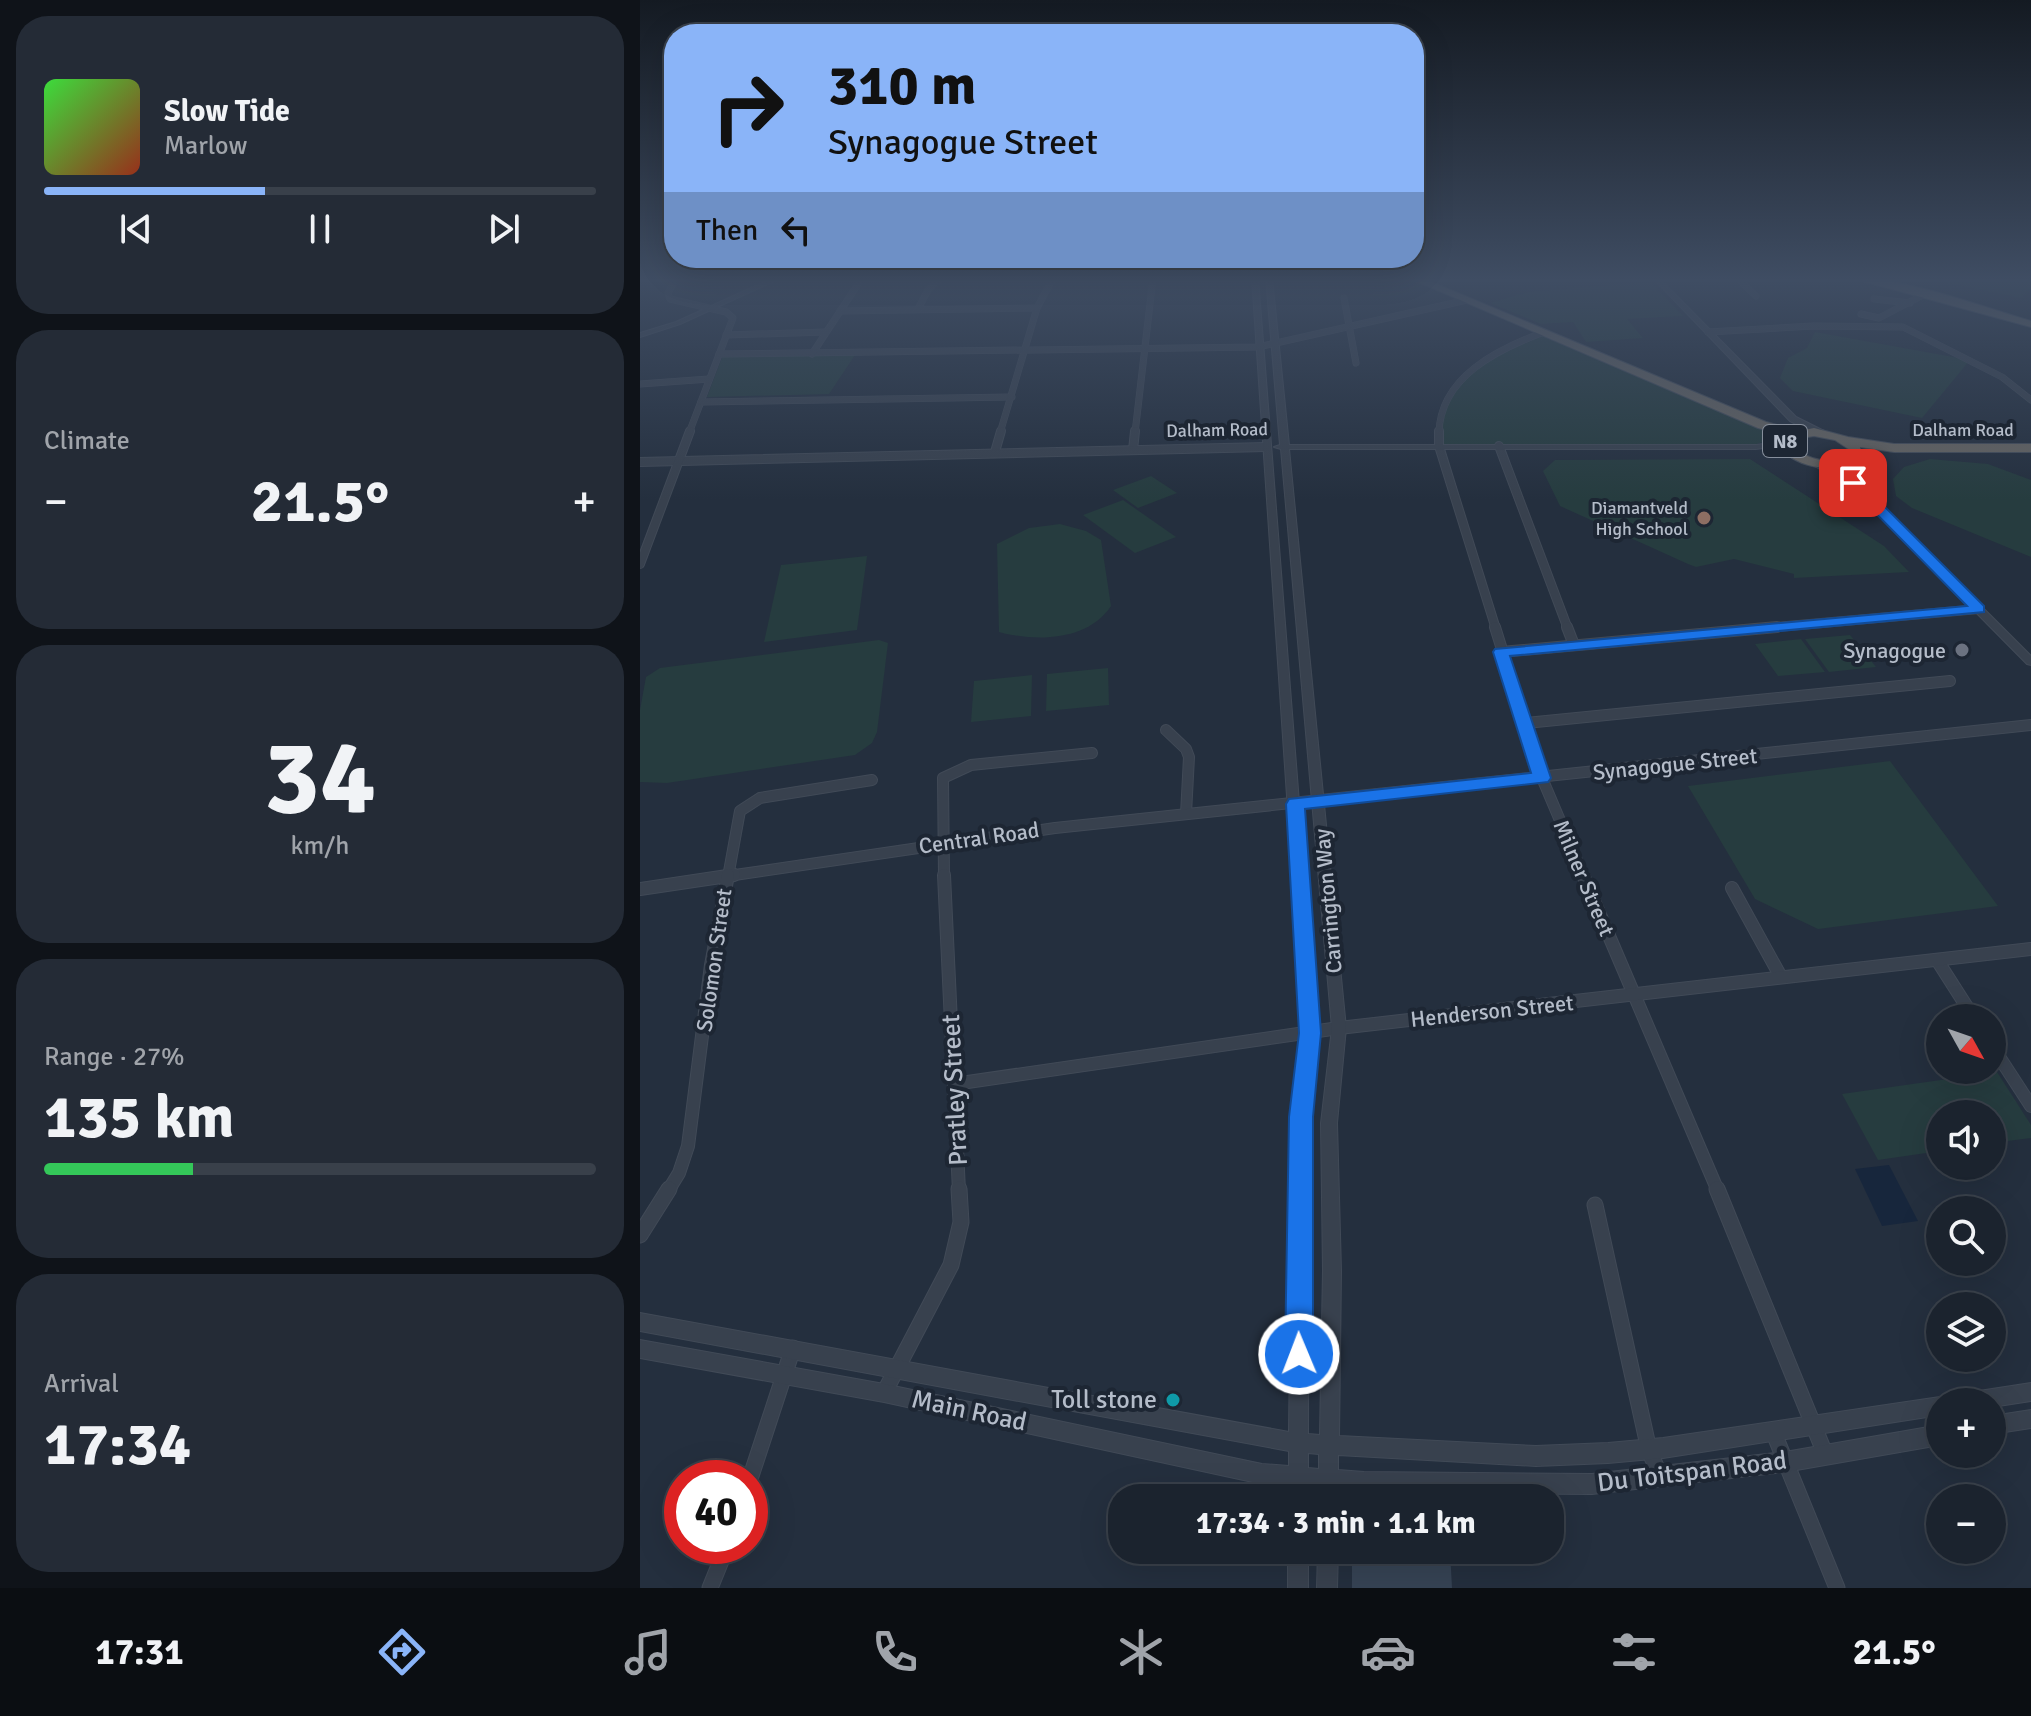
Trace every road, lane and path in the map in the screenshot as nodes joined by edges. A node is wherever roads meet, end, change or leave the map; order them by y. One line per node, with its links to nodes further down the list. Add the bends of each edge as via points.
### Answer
1 (913, 352): 12 (street)
2 (1025, 352): 16 (street)
3 (1144, 352): 29 (street)
4 (1258, 352): 26 (street, Carrington Way)
5 (1276, 352): 23 (street, Carrington Way)
6 (1354, 352): 13 (street)
7 (1498, 352): 24 (street, Milner Street, via 1462,380 1439,413)
8 (1591, 352): 21 (highway, N8)
9 (1728, 352): 19 (street)
10 (1953, 352): 17 (street, via 2002,377)
11 (719, 354): 12 (street); 14 (street)
12 (812, 354)
13 (1356, 363)
14 (709, 379): 15 (street); 18 (street)
15 (640, 384)
16 (1012, 397): 18 (street); 30 (street)
17 (2031, 400)
18 (701, 402): 32 (street)
19 (1793, 419): 20 (street); 21 (street)
20 (1821, 433): 21 (highway, N8); 22 (highway, N8)
21 (1792, 441): 25 (street, Dalham Road, via 1756,447); 34 (highway, N8)
22 (1848, 441): 27 (highway, Dalham Road / N8); 31 (highway)
23 (1284, 446): 24 (street, Dalham Road); 26 (street, Dalham Road); 48 (street, Carrington Way)
24 (1439, 446): 25 (street, Dalham Road); 39 (street, Milner Street)
25 (1499, 446): 38 (street)
26 (1266, 447): 29 (street, Dalham Road); 49 (street, Carrington Way)
27 (1894, 448): 28 (highway, Dalham Road / N8); 31 (highway, Dalham Road / N8)
28 (2031, 448)
29 (1133, 450): 30 (street, Dalham Road)
30 (995, 452): 32 (street, Dalham Road)
31 (1853, 457): 34 (highway, N8); 35 (street)
32 (679, 459): 33 (street, Dalham Road); 36 (street)
33 (640, 462)
34 (1816, 463): 35 (street)
35 (1853, 483): 37 (street)
36 (640, 564)
37 (1979, 609): 38 (street); 40 (street)
38 (1574, 645): 39 (street)
39 (1501, 652): 42 (street, Milner Street)
40 (2031, 662)
41 (1950, 681): 42 (street)
42 (1526, 723): 46 (street, Milner Street)
43 (2031, 725): 46 (street, Synagogue Street)
44 (1166, 730): 50 (street, via 1189,757)
45 (1092, 753): 51 (street, Pratley Street, via 971,765 949,773 943,778)
46 (1542, 778): 48 (street, Synagogue Street); 58 (street, Milner Street)
47 (872, 780): 52 (street, Solomon Street, via 760,798 746,806 740,811)
48 (1319, 801): 49 (street, Central Road); 60 (street, Carrington Way)
49 (1295, 804): 50 (street, Central Road); 61 (street, Carrington Way)
50 (1186, 814): 51 (street, Central Road)
51 (942, 843): 52 (street, Central Road); 63 (street, Pratley Street)
52 (726, 877): 54 (street, Central Road); 66 (street, Solomon Street, via 688,1146 673,1184)
53 (1732, 888): 57 (street)
54 (640, 889)
55 (2031, 949): 56 (street, Henderson Street)
56 (1937, 960): 57 (street, Henderson Street); 59 (street)
57 (1781, 977): 58 (street, Henderson Street)
58 (1634, 995): 60 (street, Henderson Street); 78 (street, Milner Street)
59 (1965, 1004)
60 (1339, 1028): 61 (street, Henderson Street); 82 (street, Carrington Way, via 1329,1123)
61 (1310, 1033): 63 (street, Henderson Street); 81 (street, Carrington Way, via 1301,1117)
62 (2006, 1068): 64 (street)
63 (954, 1084): 70 (street, Pratley Street, via 961,1222 951,1265)
64 (2031, 1106)
65 (1595, 1205): 83 (street)
66 (640, 1235)
67 (640, 1322): 68 (street, Main Road)
68 (793, 1348): 70 (street, Main Road); 71 (street)
69 (640, 1349): 71 (street, Main Road)
70 (894, 1371): 73 (street, Pratley Street); 81 (street, Main Road)
71 (786, 1375): 73 (street, Main Road); 85 (street)
72 (2031, 1392): 74 (street)
73 (884, 1393): 87 (street, Main Road, via 1262,1474)
74 (2006, 1396)
75 (1926, 1408): 78 (street, Du Toitspan Road)
76 (2031, 1419): 77 (street)
77 (2006, 1423)
78 (1812, 1426): 79 (street, Du Toitspan Road); 84 (street, Milner Street)
79 (1773, 1431): 83 (street, Du Toitspan Road); 86 (street)
80 (1926, 1438): 84 (street, Du Toitspan Road)
81 (1299, 1443): 82 (street, Du Toitspan Road); 87 (street, Carrington Way)
82 (1327, 1444): 83 (street, Du Toitspan Road, via 1536,1456); 91 (street, Carrington Way)
83 (1649, 1450): 88 (street)
84 (1826, 1456): 86 (street, Du Toitspan Road)
85 (757, 1460)
86 (1785, 1462): 88 (street, Du Toitspan Road); 101 (street)
87 (1298, 1476): 89 (street, Carrington Way); 90 (street, Du Toitspan Road)
88 (1660, 1476): 94 (street, Du Toitspan Road)
89 (1298, 1484)
90 (1318, 1484)
91 (1328, 1484)
92 (1352, 1484): 93 (street, Du Toitspan Road)
93 (1458, 1484)
94 (1564, 1485)
95 (720, 1564): 98 (street)
96 (1298, 1564): 99 (street)
97 (1328, 1564): 100 (street)
98 (710, 1588)
99 (1298, 1588)
100 (1327, 1588)
101 (1837, 1588)

